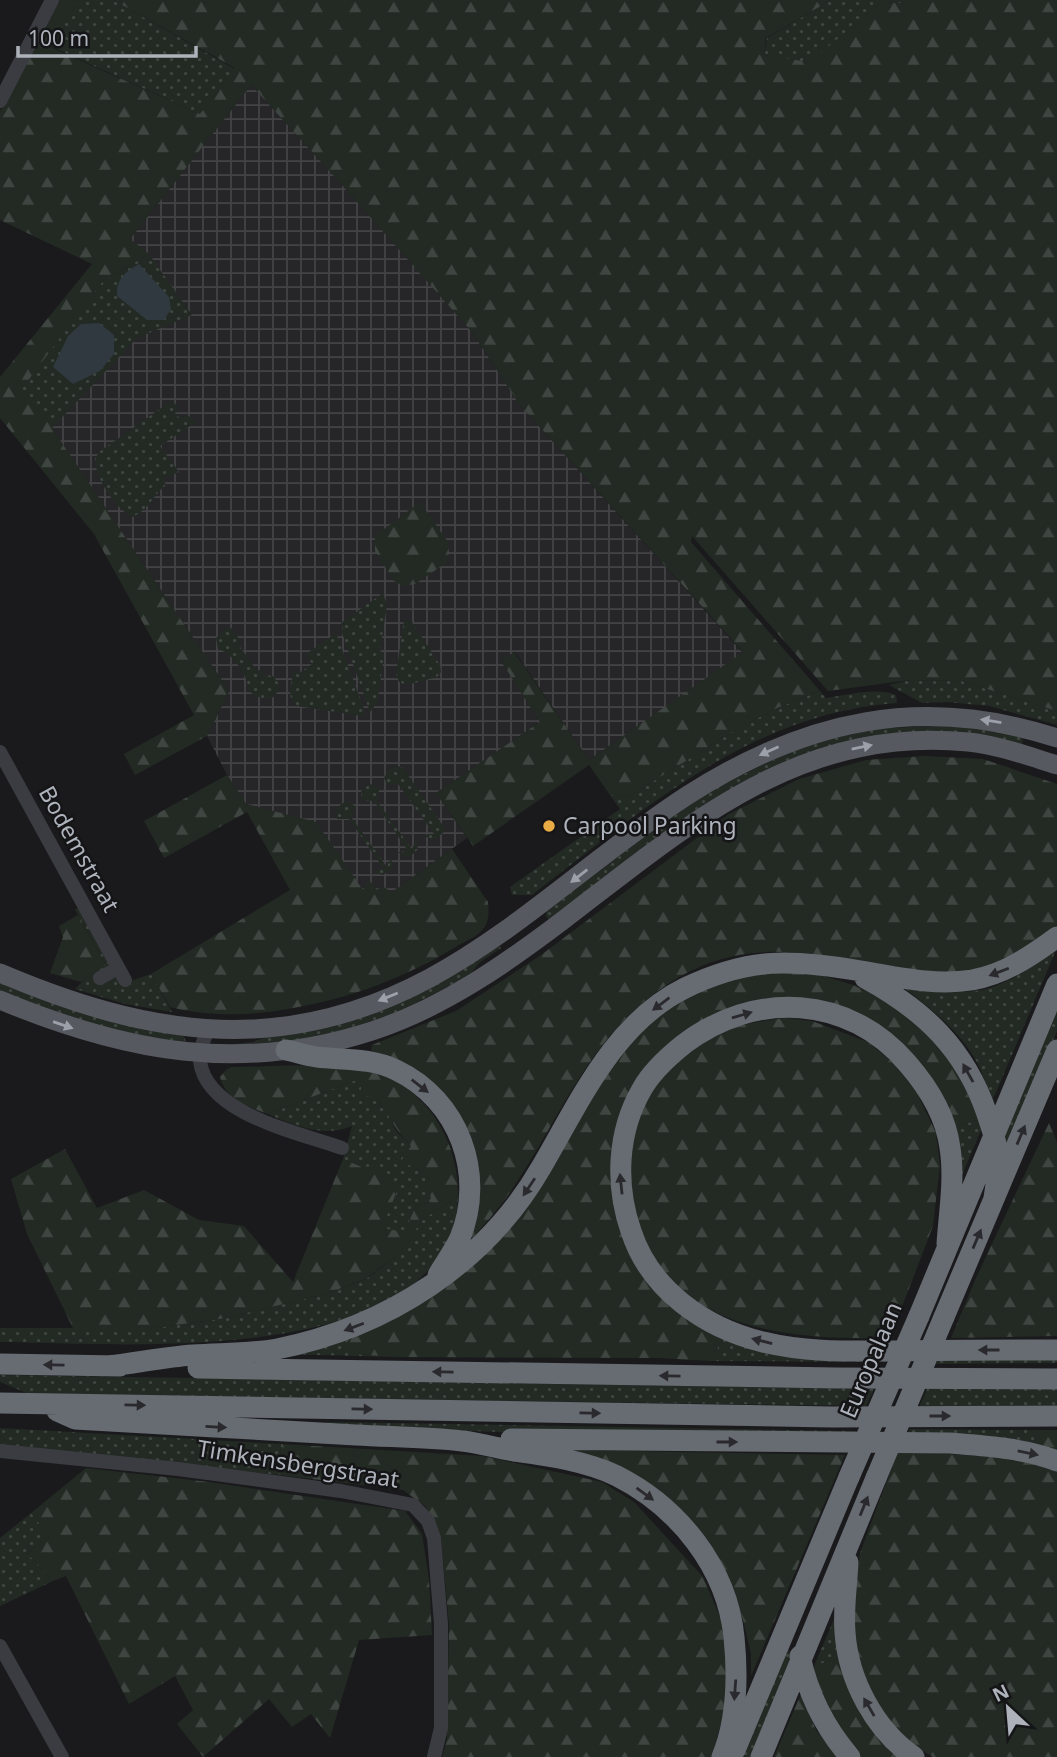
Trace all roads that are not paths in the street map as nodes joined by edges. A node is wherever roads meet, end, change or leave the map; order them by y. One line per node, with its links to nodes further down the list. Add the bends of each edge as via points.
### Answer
1 (50, 1): 2 (street)
2 (0, 101)
3 (1057, 737): 12 (main road, one-way to 12, via 995,722 919,716 879,718 799,738 687,796 519,923 416,986 324,1018 254,1029)
4 (0, 751): 9 (street, Bodemstraat, via 122,974)
5 (1057, 765): 13 (main road, one-way to 5, via 372,1031 454,994 533,943 707,813 795,766 880,744 930,740 970,742)
6 (1057, 937): 7 (highway, one-way to 7, via 1024,960 974,980 942,983)
7 (849, 969): 16 (highway, one-way to 7, via 969,1073 948,1041 922,1014); 20 (highway, one-way to 20, via 789,963 746,965 680,990 664,1001 611,1052 508,1216 471,1256)
8 (0, 973): 12 (main road, via 92,1008)
9 (100, 978)
10 (1057, 984): 16 (highway, Europalaan)
11 (0, 1000): 15 (main road, one-way to 15, via 78,1030 138,1045)
12 (208, 1030): 15 (street)
13 (286, 1050): 15 (main road); 20 (highway, one-way to 20, via 395,1069 436,1098 450,1116 468,1162 470,1188 459,1240)
14 (1057, 1050): 18 (highway, one-way to 14)
15 (200, 1053): 17 (street, via 206,1079 232,1105)
16 (994, 1136): 18 (highway, via 998,1157); 19 (highway, Europalaan)
17 (342, 1148)
18 (994, 1198): 31 (highway, one-way to 18, bridge)
19 (947, 1244): 21 (highway, one-way to 19, via 830,1351 764,1342 719,1327 683,1305 656,1279 635,1246 624,1209 620,1171 626,1127 642,1088 669,1055 705,1028 744,1013 786,1006 823,1010 860,1024 892,1045 925,1083 939,1112 950,1148); 32 (highway, Europalaan, bridge)
20 (430, 1285): 23 (highway, one-way to 23, via 390,1311 317,1340 274,1349)
21 (1057, 1350)
22 (0, 1364): 23 (highway, one-way to 22)
23 (108, 1366): 24 (highway, one-way to 23)
24 (1057, 1378)
25 (0, 1403): 26 (highway)
26 (42, 1404): 27 (highway, one-way to 27, via 832,1417); 28 (highway, one-way to 28, via 75,1419)
27 (1057, 1416)
28 (463, 1441): 30 (highway, one-way to 30, via 949,1443); 37 (highway, one-way to 37, via 598,1468 639,1490 690,1533 711,1563 733,1623 734,1704)
29 (0, 1451): 36 (street, Timkensbergstraat, via 192,1471 413,1505 428,1521 434,1538 441,1624 441,1728)
30 (1057, 1461)
31 (849, 1546): 34 (highway); 41 (highway, one-way to 31, via 880,1724 853,1671 845,1622)
32 (799, 1601): 34 (highway); 38 (highway, Europalaan)
33 (0, 1646): 35 (street)
34 (801, 1660): 39 (highway); 40 (highway, via 820,1714)
35 (62, 1757)
36 (434, 1757)
37 (722, 1757)
38 (732, 1757)
39 (761, 1757)
40 (849, 1757)
41 (914, 1757)

